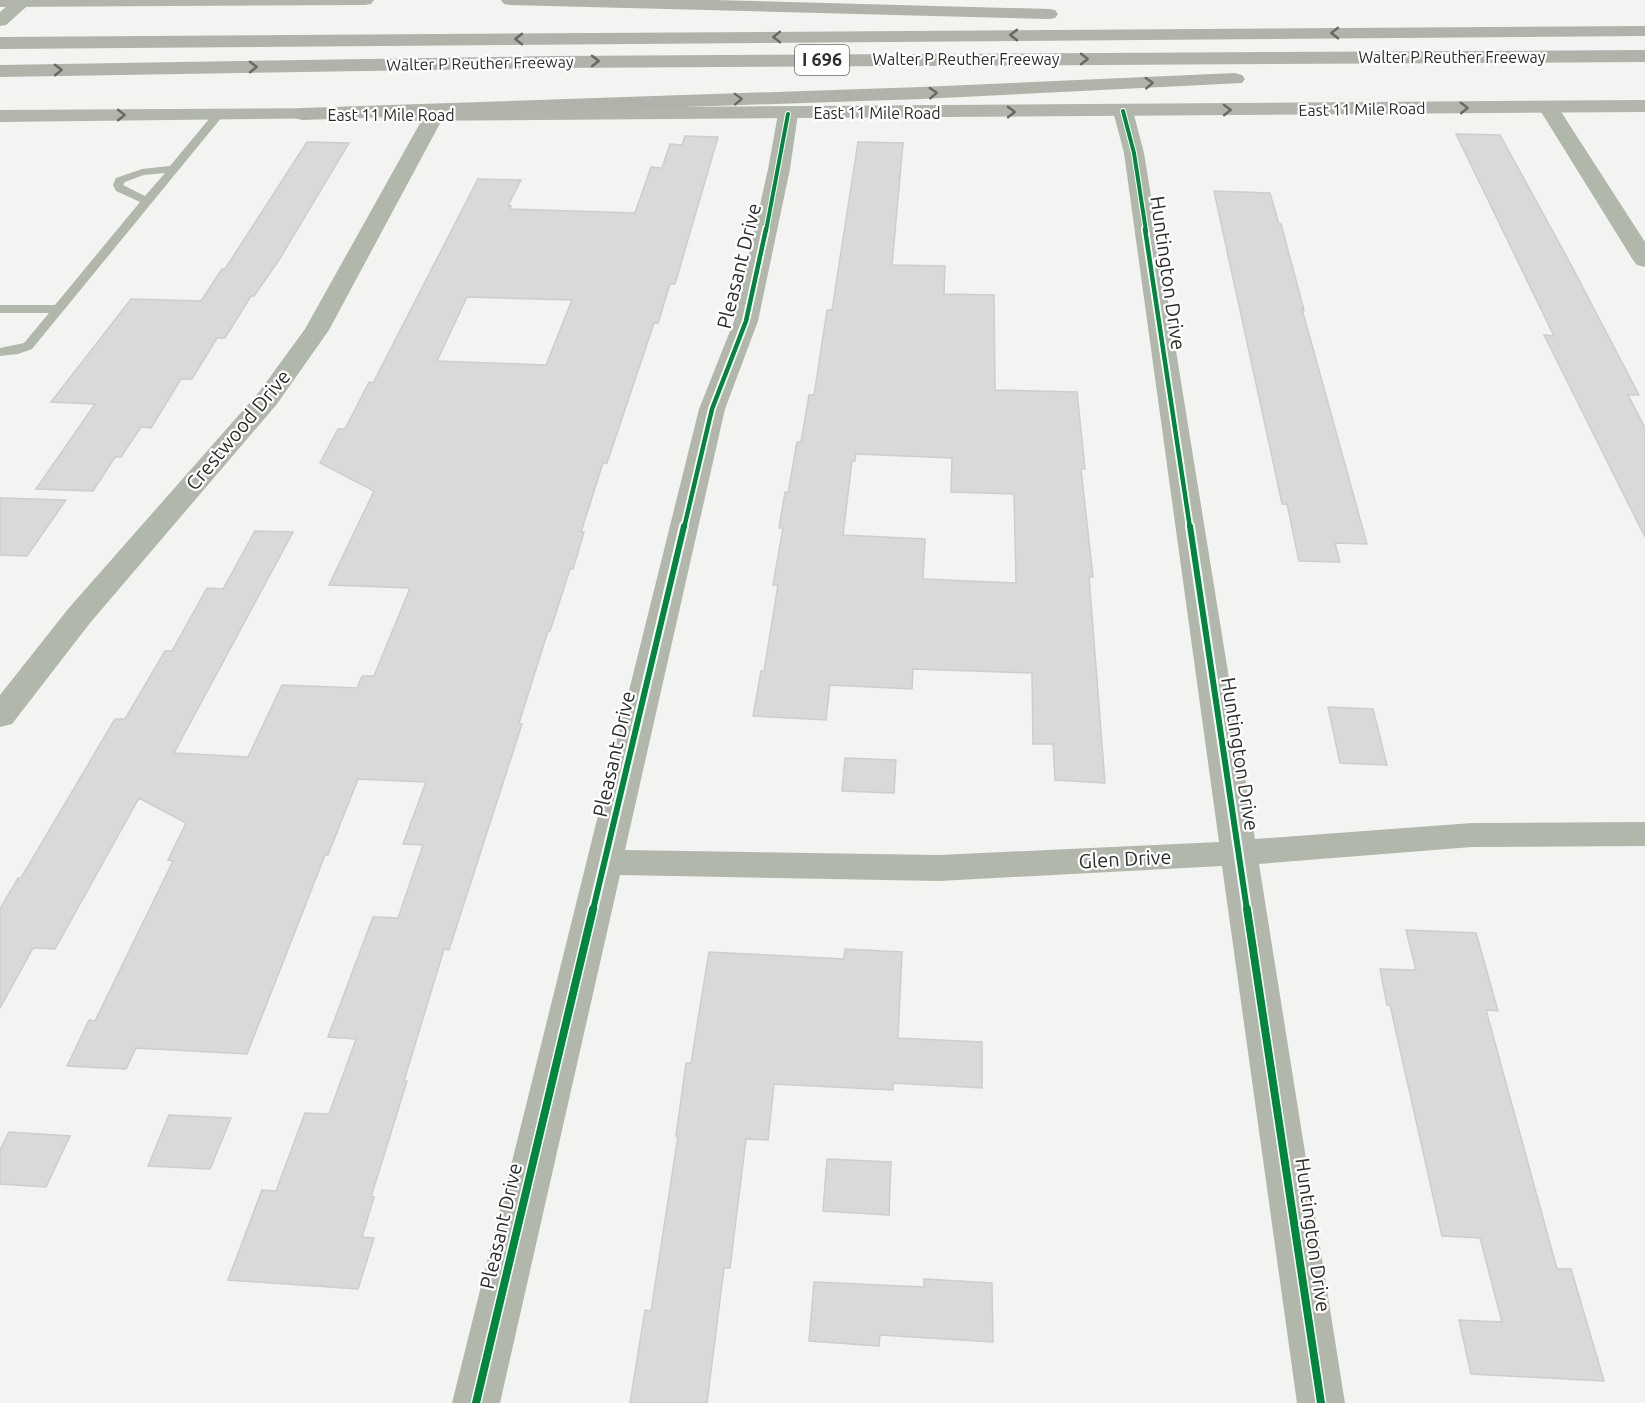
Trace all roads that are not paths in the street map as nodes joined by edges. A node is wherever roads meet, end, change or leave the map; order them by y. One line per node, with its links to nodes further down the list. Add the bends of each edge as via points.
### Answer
1 (230, 0): 2 (main road); 4 (main road)
2 (365, 0)
3 (510, 0): 6 (highway)
4 (24, 1): 5 (main road); 8 (street)
5 (0, 2)
6 (1063, 14)
7 (1206, 17): 9 (highway)
8 (0, 20)
9 (1645, 29): 10 (highway, Walter P Reuther Freeway / I 696, one-way to 10)
10 (0, 43)
11 (1645, 56): 13 (highway, Walter P Reuther Freeway / I 696, one-way to 11, via 564,62)
12 (1645, 70): 14 (highway)
13 (0, 71)
14 (1311, 77)
15 (1252, 79): 19 (highway, one-way to 15)
16 (1645, 106): 17 (main road, East 11 Mile Road)
17 (1548, 107): 18 (main road, East 11 Mile Road, one-way to 17); 26 (street)
18 (1123, 111): 20 (main road, East 11 Mile Road, one-way to 18); 32 (street, Huntington Drive, via 1134,153)
19 (302, 114): 21 (main road, East 11 Mile Road); 23 (main road, East 11 Mile Road)
20 (788, 114): 23 (main road, East 11 Mile Road); 33 (street, Pleasant Drive, via 746,321 712,409)
21 (218, 115): 22 (main road, East 11 Mile Road, one-way to 21); 24 (lane)
22 (0, 116)
23 (434, 116): 30 (street, Crestwood Drive, via 305,347 268,398 79,616)
24 (173, 169): 25 (lane); 25 (lane, via 142,172 120,180 120,189)
25 (147, 201): 28 (lane)
26 (1645, 260)
27 (0, 309): 28 (lane)
28 (58, 309): 29 (lane, via 28,345)
29 (0, 352)
30 (0, 717)
31 (1645, 834): 32 (street, Glen Drive, via 1472,835)
32 (1239, 853): 33 (street, Glen Drive, via 939,868); 35 (street, Huntington Drive)
33 (605, 862): 34 (street, Pleasant Drive)
34 (476, 1403)
35 (1321, 1403)

